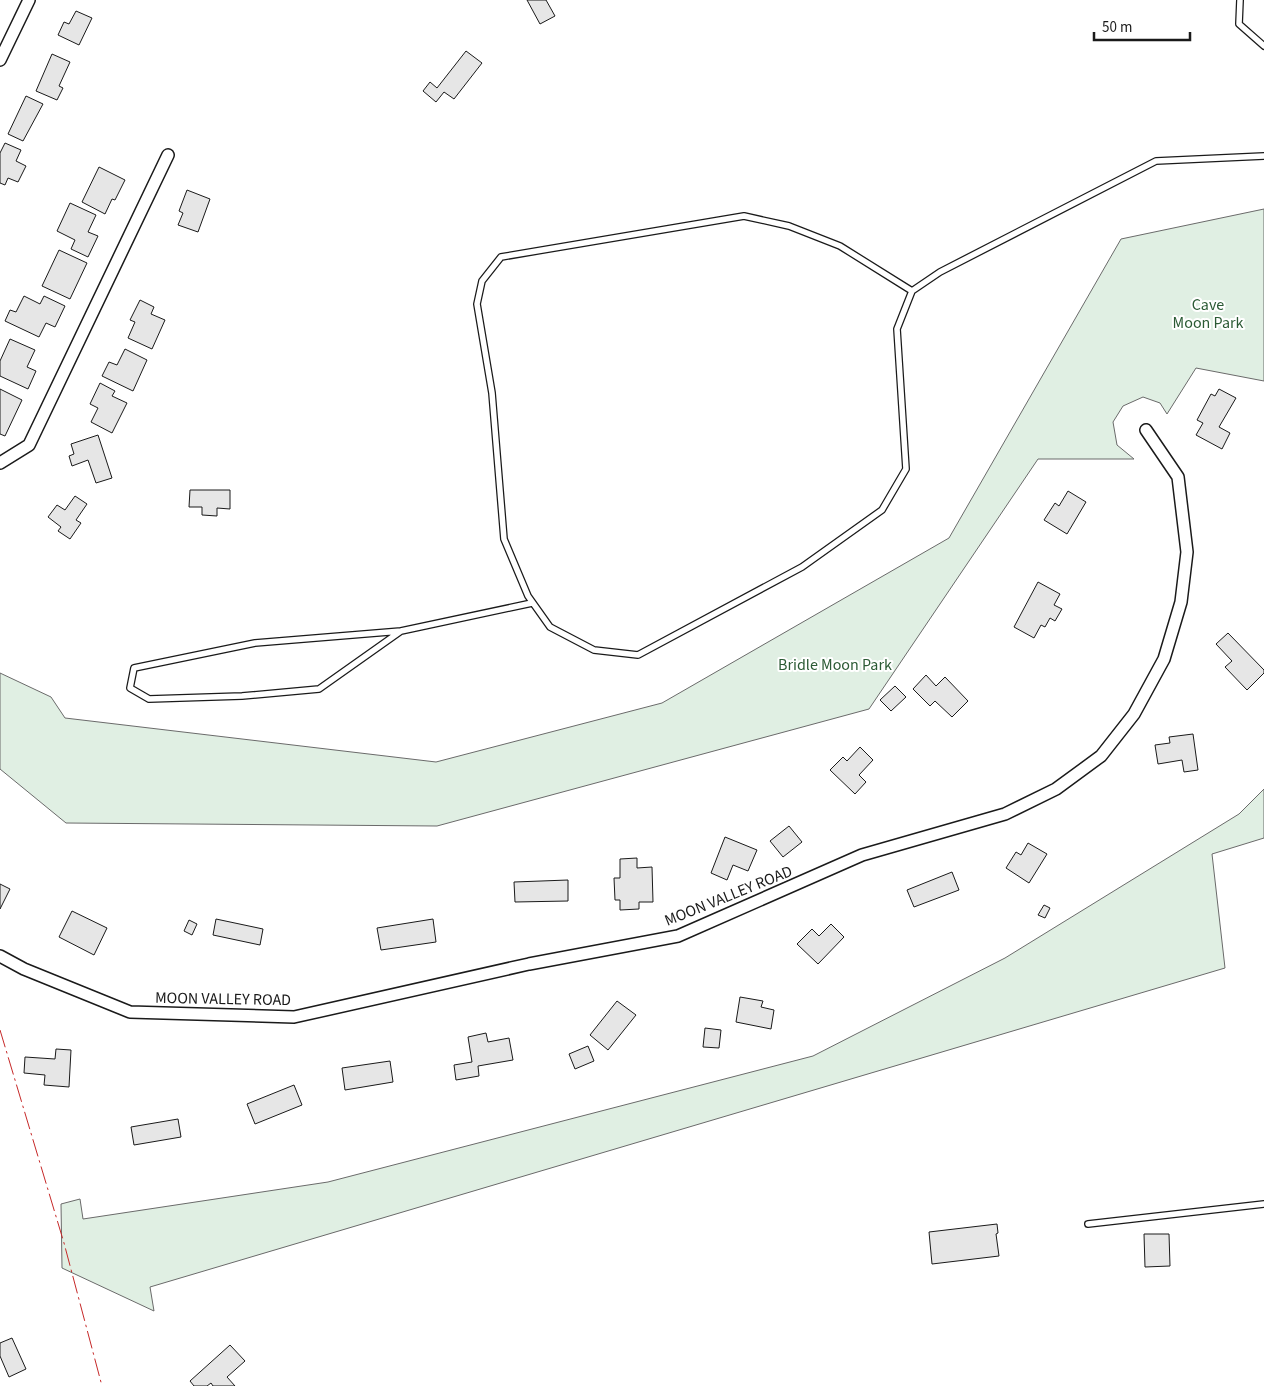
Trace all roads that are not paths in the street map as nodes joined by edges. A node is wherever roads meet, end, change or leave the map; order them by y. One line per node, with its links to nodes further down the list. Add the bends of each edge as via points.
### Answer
1 (29, 0): 4 (street)
2 (1240, 0): 3 (lane, via 1239,24)
3 (1264, 46)
4 (0, 60)
5 (168, 155): 9 (street, via 29,445)
6 (1264, 156): 7 (lane, via 1156,162 940,272)
7 (912, 291): 10 (lane, via 897,329 906,469 882,510 802,567 638,655 594,650 550,627); 10 (lane, via 840,246 789,226 744,216 501,257 482,281 477,304 492,393 504,539)
8 (1146, 430): 12 (street, MOON VALLEY ROAD, via 1178,477 1187,552 1181,602 1164,659 1134,714 1101,756 1056,789 1005,814 862,855 678,936 529,964 294,1017 130,1012)
9 (0, 463)
10 (532, 603): 11 (lane)
11 (401, 631): 11 (lane, via 319,689 149,699 130,688 134,668 236,646)
12 (0, 956)
13 (1264, 1204): 14 (lane)
14 (1088, 1224)

